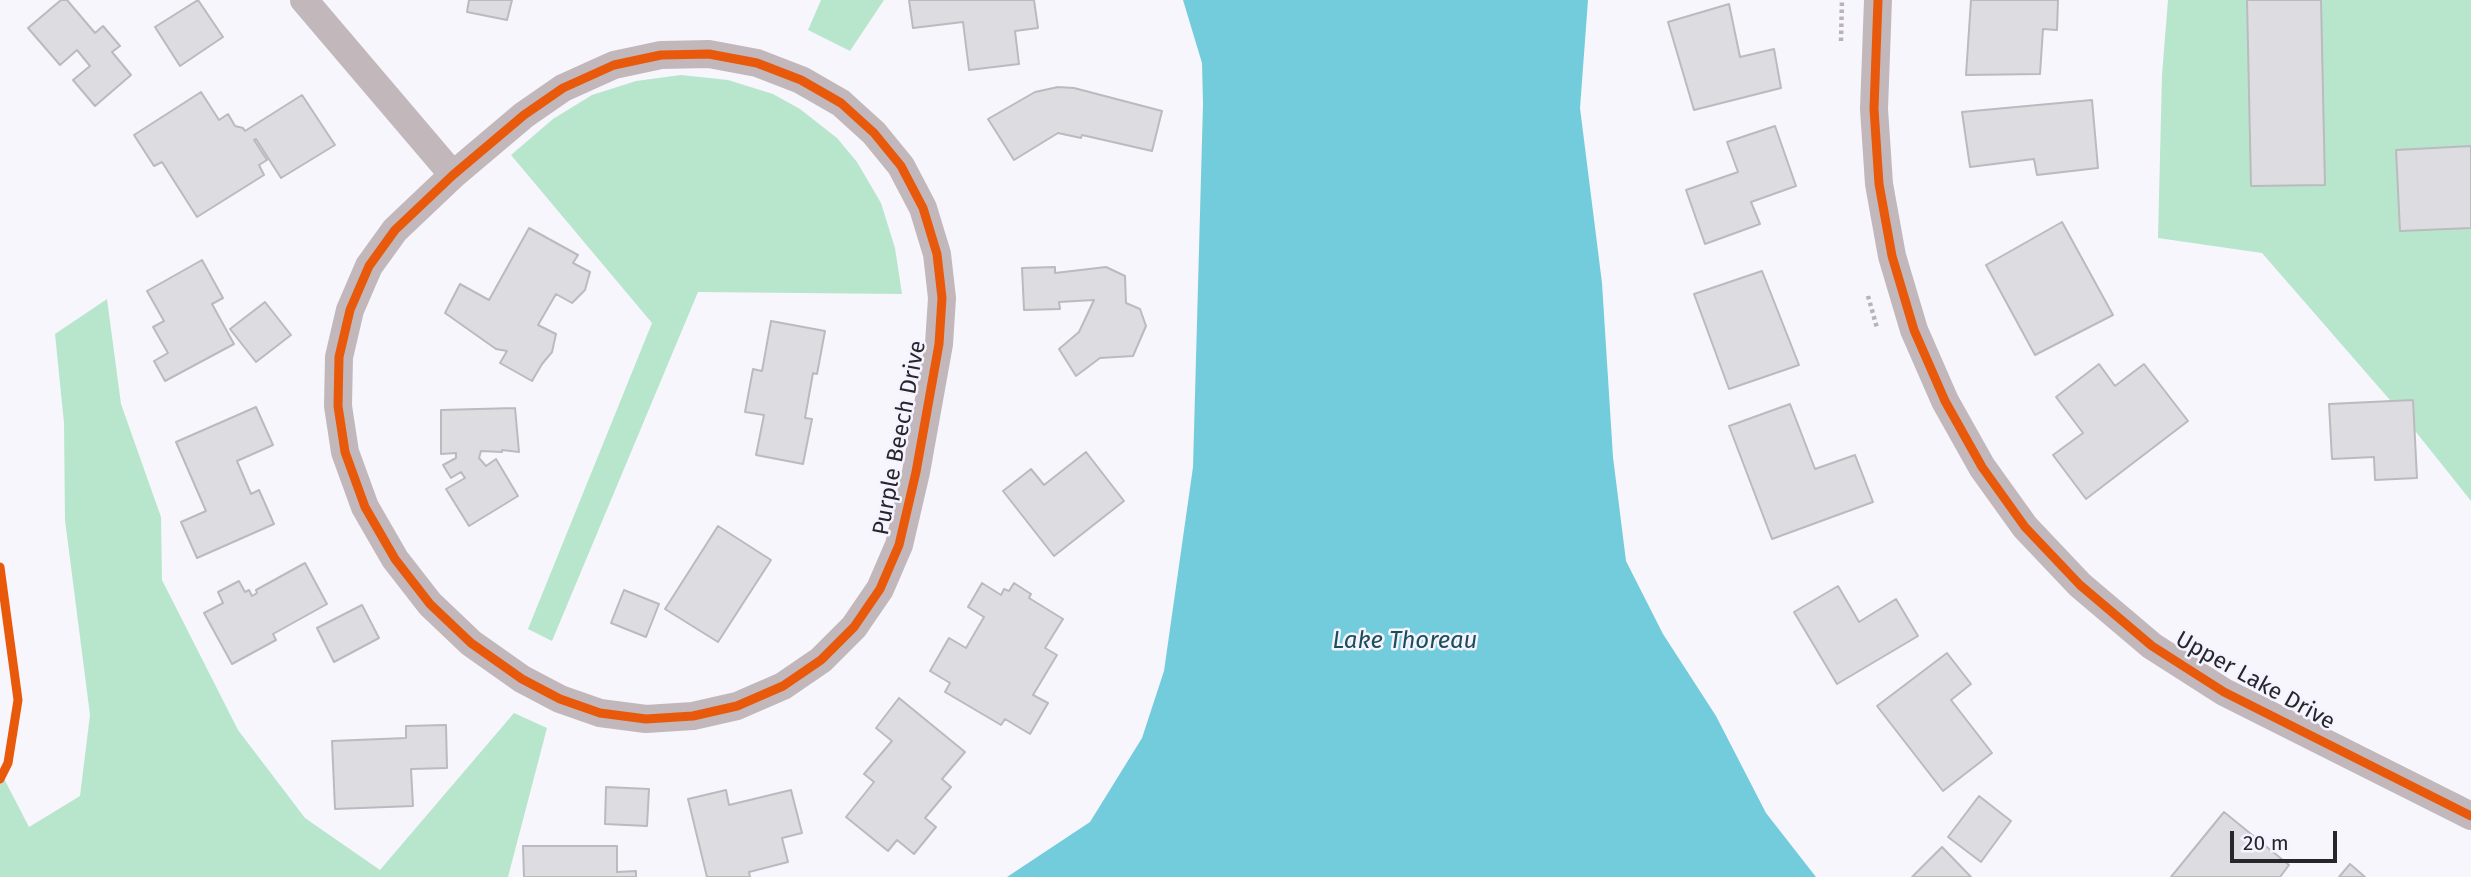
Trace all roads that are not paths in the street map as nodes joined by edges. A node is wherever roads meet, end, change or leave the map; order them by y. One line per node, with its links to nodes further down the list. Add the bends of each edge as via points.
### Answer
1 (304, 0): 3 (street)
2 (1878, 0): 4 (street, Upper Lake Drive, via 1874,109 1879,184 1892,256 1914,330 1945,401 1982,467 2025,527 2080,585 2152,646 2224,692)
3 (453, 174): 3 (street, Purple Beech Drive, via 563,88 614,65 661,55 709,54 757,63 802,80 841,103 901,166 923,208 937,254 942,298 939,344 899,545 880,589 821,660 783,686 737,706 693,716 646,719 600,713 522,679 471,643 430,604 395,559 365,507 345,452 338,406 339,357 350,310 369,267 395,230)
4 (2471, 816)

